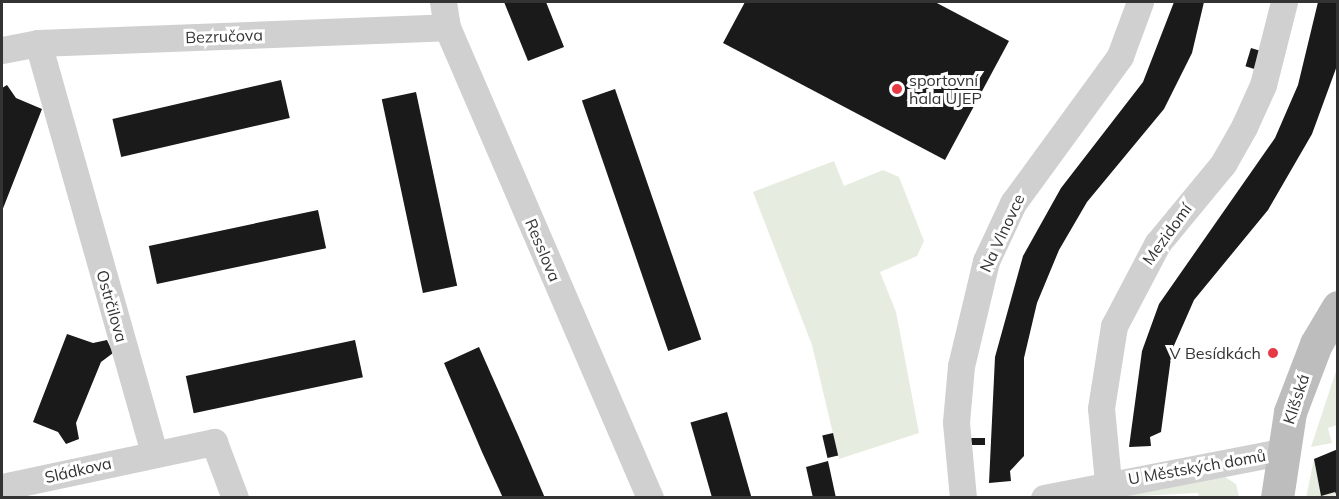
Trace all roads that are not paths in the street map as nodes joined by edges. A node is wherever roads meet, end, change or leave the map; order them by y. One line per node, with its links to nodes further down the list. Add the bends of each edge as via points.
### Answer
1 (1140, 2): 13 (street, Na Vlnovce, via 1120,56 1013,203 986,261 961,366 956,422)
2 (1284, 2): 9 (street, Mezidomí, via 1274,52 1244,127 1223,164 1156,244 1114,326 1101,408)
3 (445, 14): 4 (street, Bezručova); 12 (street, Resslova)
4 (38, 43): 5 (street, Bezručova); 7 (street, Ostrčilova)
5 (2, 50)
6 (1338, 307): 8 (street, Klíšská, via 1299,382)
7 (154, 452): 10 (street, Sládkova); 11 (street, via 214,442)
8 (1280, 452): 9 (street, U Městských domů); 15 (street, Klíšská)
9 (1108, 482): 14 (street, U Městských domů)
10 (2, 487)
11 (235, 498)
12 (650, 498)
13 (963, 498)
14 (1044, 498)
15 (1277, 498)

